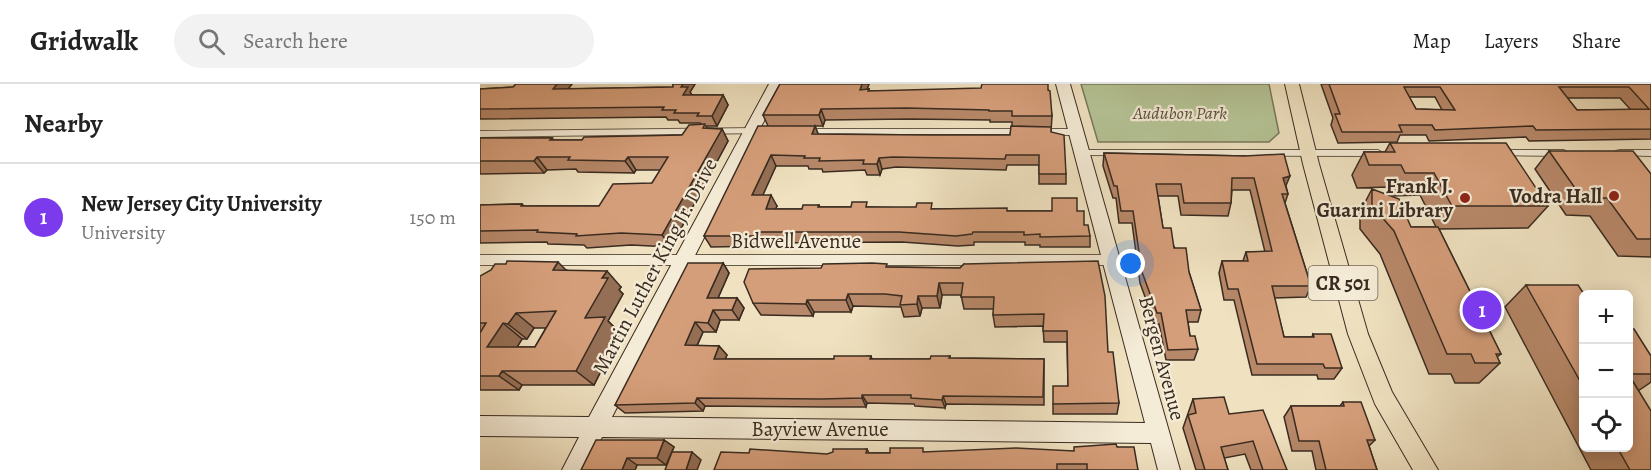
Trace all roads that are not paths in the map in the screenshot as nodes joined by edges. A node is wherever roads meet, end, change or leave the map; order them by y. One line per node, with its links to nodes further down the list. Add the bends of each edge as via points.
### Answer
1 (776, 84): 4 (street, Martin Luther King Jr. Drive)
2 (1063, 84): 6 (street, Bergen Avenue)
3 (1292, 84): 9 (main road, CR 501)
4 (760, 132): 7 (street); 16 (street, Martin Luther King Jr. Drive)
5 (791, 132): 6 (street)
6 (1076, 132): 8 (street, Bergen Avenue)
7 (480, 134)
8 (1082, 153): 9 (street); 17 (street, Bergen Avenue)
9 (1308, 153): 10 (street); 23 (main road, CR 501, via 1358,334 1383,397)
10 (1392, 153)
11 (1486, 153): 12 (street)
12 (1581, 153)
13 (1604, 153): 14 (street)
14 (1651, 153)
15 (480, 260): 16 (street, Bidwell Avenue)
16 (683, 260): 17 (street, Bidwell Avenue); 19 (street, Martin Luther King Jr. Drive)
17 (1112, 260): 20 (street, Bergen Avenue)
18 (480, 426): 19 (street, Bayview Avenue)
19 (595, 429): 20 (street, Bayview Avenue); 21 (street, Martin Luther King Jr. Drive)
20 (1159, 433): 22 (street, Bergen Avenue)
21 (573, 470)
22 (1169, 470)
23 (1426, 470)

